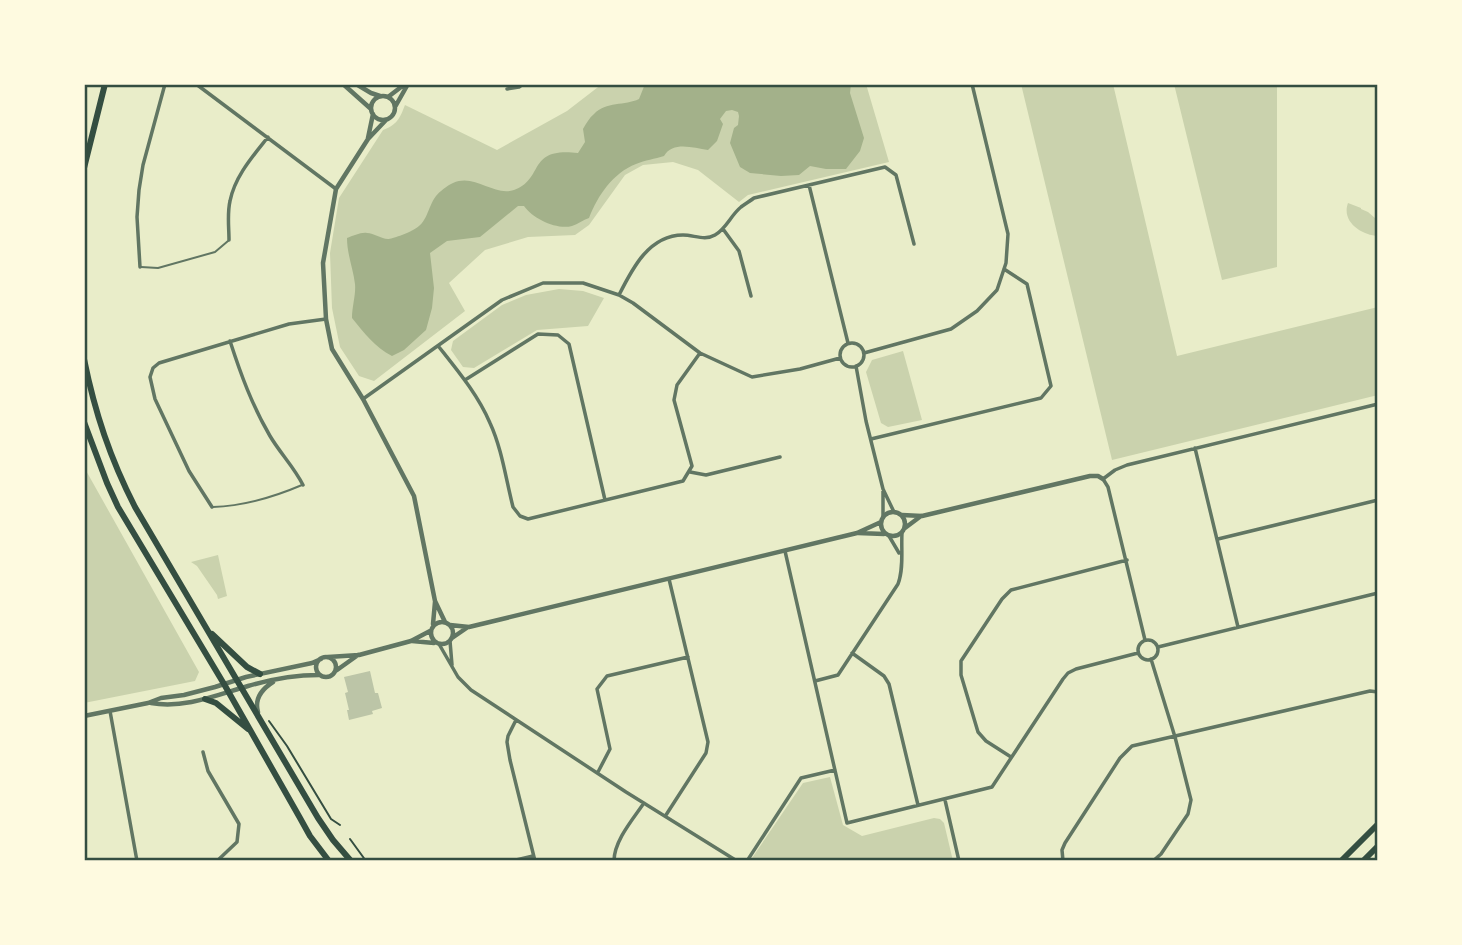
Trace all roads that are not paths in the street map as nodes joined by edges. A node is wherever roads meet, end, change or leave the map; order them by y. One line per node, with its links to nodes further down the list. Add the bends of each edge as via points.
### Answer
1 (105, 84): 17 (main road)
2 (165, 84): 23 (street, via 139,190)
3 (197, 84): 15 (street)
4 (343, 84): 13 (street)
5 (356, 84): 10 (street)
6 (407, 84): 11 (street); 12 (street)
7 (523, 84): 9 (street)
8 (972, 84): 24 (street, via 1008,234)
9 (507, 89)
10 (380, 96): 11 (street); 13 (street, via 373,101)
11 (388, 97): 12 (street)
12 (395, 107): 14 (street)
13 (372, 112): 14 (street); 16 (street)
14 (386, 120): 16 (street)
15 (268, 137): 19 (street); 21 (street, via 234,186)
16 (368, 139): 19 (street)
17 (84, 168)
18 (809, 185): 20 (street, via 754,198); 22 (street, via 885,167 896,175); 29 (street)
19 (336, 189): 27 (street, via 323,263)
20 (723, 229): 25 (street, via 706,238 679,235 658,242 643,255); 26 (street, via 739,251)
21 (229, 240): 23 (lane, via 215,252 158,268)
22 (914, 244)
23 (140, 267)
24 (1004, 269): 31 (street, via 997,290 951,329); 40 (street, via 1027,284 1051,386 1041,398)
25 (619, 295): 30 (street, via 583,284 543,283 502,300); 32 (street)
26 (751, 296)
27 (326, 319): 28 (street); 37 (street, via 332,349)
28 (230, 341): 45 (street, via 255,410); 49 (street, via 159,363 150,377 155,399)
29 (848, 343): 31 (street, via 860,345); 33 (street)
30 (438, 346): 36 (street); 37 (street)
31 (864, 353): 35 (street)
32 (700, 354): 33 (street, via 752,377); 43 (street, via 677,385 674,400)
33 (840, 358): 35 (street, via 848,366)
34 (84, 359): 67 (main road, via 122,482)
35 (856, 366): 40 (street)
36 (465, 380): 47 (street, via 489,419 513,507 520,516 528,519); 47 (street, via 538,334 558,335 569,344)
37 (363, 399): 63 (street, via 414,496)
38 (1378, 404): 41 (street)
39 (84, 422): 88 (main road, via 118,507)
40 (872, 439): 46 (street)
41 (1195, 448): 44 (street, via 1127,465); 57 (street)
42 (780, 457): 43 (street, via 706,475)
43 (690, 472): 47 (street, via 683,481)
44 (1103, 479): 52 (street, via 1090,477); 60 (street)
45 (303, 485): 49 (lane, via 232,506)
46 (883, 489): 50 (street); 53 (street)
47 (605, 500)
48 (1378, 500): 57 (street)
49 (212, 507)
50 (894, 512): 51 (street); 53 (street)
51 (902, 515): 52 (street); 54 (street)
52 (922, 516): 54 (street)
53 (882, 520): 55 (street); 56 (street)
54 (904, 530): 56 (street, via 897,536); 59 (street)
55 (857, 533): 56 (street); 58 (street)
56 (887, 535): 59 (street)
57 (1218, 539): 65 (street)
58 (785, 551): 61 (street); 87 (street)
59 (900, 555): 74 (street, via 898,583)
60 (1127, 560): 70 (street); 101 (street, via 1011,590 961,661 978,732)
61 (669, 579): 66 (street); 78 (street)
62 (1378, 593): 65 (street)
63 (435, 601): 64 (street); 68 (street)
64 (447, 624): 66 (street); 68 (street, via 439,622); 69 (street, via 453,631)
65 (1238, 626): 73 (street)
66 (469, 627): 69 (street)
67 (206, 628): 83 (main road); 86 (main road)
68 (432, 628): 71 (street); 72 (street, via 430,637)
69 (451, 640): 72 (street); 81 (street)
70 (1145, 640): 73 (street, via 1153,640); 75 (street)
71 (411, 641): 72 (street); 76 (street)
72 (437, 643): 81 (street)
73 (1158, 647): 80 (street)
74 (852, 653): 87 (street, via 838,675); 106 (street, via 889,684)
75 (1139, 653): 80 (street); 101 (street, via 1068,673)
76 (359, 655): 77 (street); 82 (street)
77 (328, 657): 79 (street); 82 (street)
78 (688, 657): 103 (street, via 607,676 597,689 610,749); 107 (street, via 708,742 706,753)
79 (321, 659): 83 (street); 84 (street, via 316,665)
80 (1151, 659): 99 (street)
81 (452, 667): 97 (street, via 471,690)
82 (336, 671): 84 (street, via 329,678)
83 (260, 674): 86 (street)
84 (319, 675): 85 (street)
85 (276, 679): 89 (street); 96 (street, via 256,700)
86 (237, 680): 88 (street); 89 (main road)
87 (814, 681): 102 (street)
88 (224, 684): 90 (main road); 93 (street)
89 (242, 688): 90 (street); 96 (main road)
90 (229, 692): 92 (street); 98 (main road)
91 (1378, 692): 99 (street)
92 (205, 699): 93 (street); 98 (main road)
93 (150, 703): 94 (street)
94 (110, 711): 95 (street); 111 (street)
95 (84, 716)
96 (263, 718): 114 (main road, via 326,830)
97 (516, 720): 103 (street); 110 (street, via 507,742)
98 (252, 733): 113 (main road)
99 (1175, 737): 120 (street, via 1126,751 1065,843); 121 (street, via 1190,806)
100 (203, 752): 112 (street, via 208,771 239,824 237,842)
101 (1011, 757): 104 (street, via 992,787)
102 (835, 770): 106 (street, via 847,823); 118 (street, via 801,778)
103 (598, 773): 105 (street)
104 (944, 800): 106 (street); 119 (street)
105 (644, 803): 107 (street); 116 (street, via 620,841)
106 (918, 806)
107 (665, 816): 117 (street)
108 (1378, 824): 122 (main road)
109 (1378, 846): 123 (main road)
110 (535, 858): 115 (street)
111 (137, 861)
112 (218, 861)
113 (329, 861)
114 (351, 861)
115 (512, 861)
116 (614, 861)
117 (737, 861)
118 (747, 861)
119 (959, 861)
120 (1063, 861)
121 (1153, 861)
122 (1341, 861)
123 (1363, 861)

